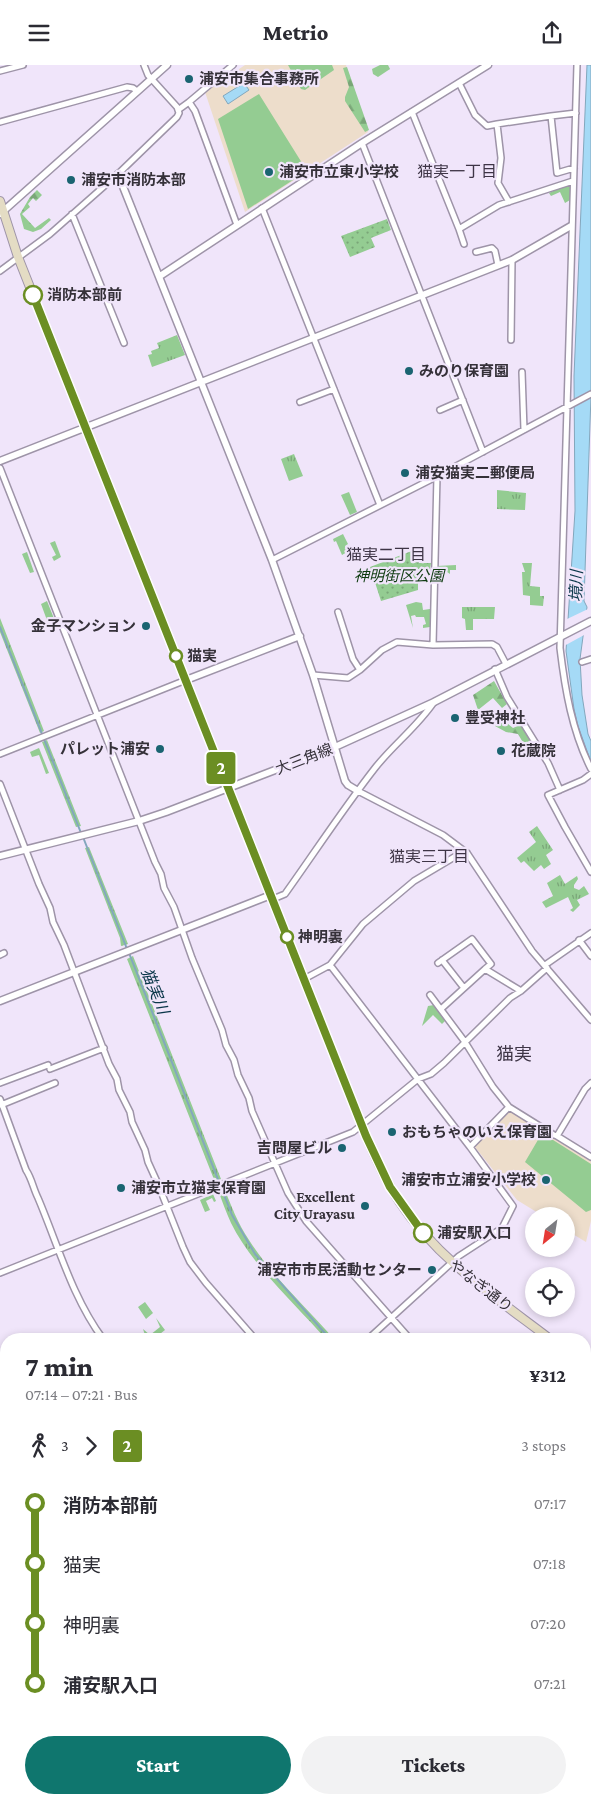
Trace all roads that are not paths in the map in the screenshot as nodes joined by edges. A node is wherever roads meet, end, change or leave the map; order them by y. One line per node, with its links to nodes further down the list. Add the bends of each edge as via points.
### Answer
1 (23, 65): 7 (street)
2 (144, 65): 8 (street)
3 (167, 65): 8 (street)
4 (233, 65): 11 (street)
5 (488, 65): 9 (street)
6 (577, 65): 14 (street)
7 (0, 71)
8 (152, 78): 10 (street); 12 (street)
9 (458, 83): 13 (street); 17 (street, via 475,115 487,126)
10 (137, 91): 16 (street, via 127,87); 25 (street)
11 (189, 102): 12 (street); 27 (street)
12 (178, 110): 20 (street, via 177,117)
13 (412, 112): 18 (street); 29 (street)
14 (576, 113): 15 (street); 19 (street)
15 (551, 116): 17 (street); 19 (street, via 557,173)
16 (0, 122)
17 (496, 124): 23 (street, via 501,158 498,183)
18 (362, 143): 24 (street); 37 (street)
19 (574, 168): 21 (street)
20 (118, 174): 26 (street); 36 (street)
21 (573, 181): 23 (street); 28 (street)
22 (0, 201): 25 (main road, やなぎ通り)
23 (509, 202): 29 (street)
24 (262, 208): 27 (street); 38 (street)
25 (2, 213): 32 (main road, やなぎ通り)
26 (72, 214): 32 (street); 40 (street)
27 (237, 225): 36 (street)
28 (571, 226): 33 (street); 47 (street)
29 (459, 229): 30 (street)
30 (464, 244)
31 (479, 249): 34 (street, via 494,249)
32 (18, 257): 35 (street); 49 (main road, やなぎ通り)
33 (512, 260): 34 (street); 39 (street)
34 (498, 265): 37 (street)
35 (0, 271)
36 (160, 276): 42 (street)
37 (422, 295): 38 (street); 45 (street)
38 (314, 338): 42 (street); 43 (street)
39 (511, 339)
40 (124, 343)
41 (522, 372): 50 (street)
42 (202, 382): 49 (street); 56 (street)
43 (334, 389): 46 (street); 55 (street)
44 (591, 394): 47 (street)
45 (463, 401): 48 (street); 51 (street)
46 (300, 403)
47 (567, 407): 50 (street); 59 (street)
48 (440, 410)
49 (86, 427): 52 (street); 68 (main road, やなぎ通り)
50 (524, 430): 51 (street)
51 (483, 452): 54 (street)
52 (0, 461)
53 (0, 468): 70 (street)
54 (437, 476): 55 (street); 61 (street)
55 (380, 505): 56 (street)
56 (272, 560): 60 (street)
57 (338, 612): 66 (street, via 353,659)
58 (589, 622): 59 (street, 大三角線)
59 (561, 635): 64 (street, 大三角線); 73 (street, via 560,648 570,709 581,748)
60 (300, 636): 67 (street); 68 (street)
61 (433, 645): 64 (street, via 492,644); 66 (street, via 392,644)
62 (591, 659): 63 (street)
63 (582, 662)
64 (506, 664): 65 (street, 大三角線)
65 (495, 669): 69 (street, 大三角線); 77 (street, via 507,697 548,763)
66 (360, 670): 67 (street, via 348,678)
67 (313, 675): 71 (street)
68 (186, 681): 70 (street); 76 (main road, やなぎ通り)
69 (434, 702): 71 (street, 大三角線); 78 (street)
70 (98, 716): 72 (street); 79 (street)
71 (335, 747): 76 (street, 大三角線); 78 (street, via 345,781)
72 (0, 754)
73 (591, 769)
74 (589, 776): 77 (street)
75 (0, 784): 80 (street)
76 (228, 788): 79 (street, 大三角線); 84 (main road, やなぎ通り)
77 (560, 790): 83 (street, via 548,795)
78 (358, 791): 81 (street, via 443,835); 84 (street, via 285,895)
79 (139, 821): 80 (street, 大三角線); 85 (street)
80 (26, 849): 82 (street, 大三角線); 92 (street)
81 (467, 853): 89 (street, via 461,853 414,881 363,924); 90 (street, via 510,920)
82 (0, 856)
83 (591, 872)
84 (272, 897): 85 (street); 93 (main road, やなぎ通り)
85 (182, 930): 92 (street); 112 (street)
86 (591, 933): 87 (street)
87 (579, 940): 88 (street); 90 (street)
88 (591, 956)
89 (330, 965): 93 (street); 102 (street)
90 (546, 967): 95 (street); 99 (street)
91 (485, 969): 94 (street); 94 (street, via 491,964 472,939 440,961); 95 (street)
92 (74, 972): 97 (street); 101 (street)
93 (304, 979): 108 (main road, やなぎ通り)
94 (464, 988): 98 (street)
95 (521, 991): 100 (street)
96 (430, 995): 98 (street)
97 (0, 1001)
98 (441, 1009): 100 (street)
99 (591, 1019)
100 (465, 1041): 102 (street, via 431,1074); 107 (street, via 493,1087)
101 (104, 1048): 103 (street); 113 (street)
102 (418, 1079): 108 (street); 110 (street)
103 (0, 1083)
104 (55, 1083): 106 (street)
105 (591, 1083): 109 (street)
106 (1, 1102): 114 (street)
107 (510, 1107): 109 (street); 110 (street)
108 (362, 1125): 112 (street, via 353,1132); 115 (main road, やなぎ通り, via 398,1200 420,1230)
109 (557, 1136): 111 (street)
110 (470, 1147): 115 (street, via 513,1206 502,1228)
111 (591, 1157)
112 (275, 1165): 113 (street); 117 (street, via 306,1221)
113 (167, 1207): 114 (street); 119 (street, via 190,1262)
114 (59, 1250): 116 (street); 118 (street)
115 (452, 1263): 117 (street); 122 (main road, やなぎ通り)
116 (0, 1273)
117 (392, 1317): 120 (street); 121 (street)
118 (98, 1333)
119 (250, 1333)
120 (375, 1333)
121 (405, 1333)
122 (542, 1333)

